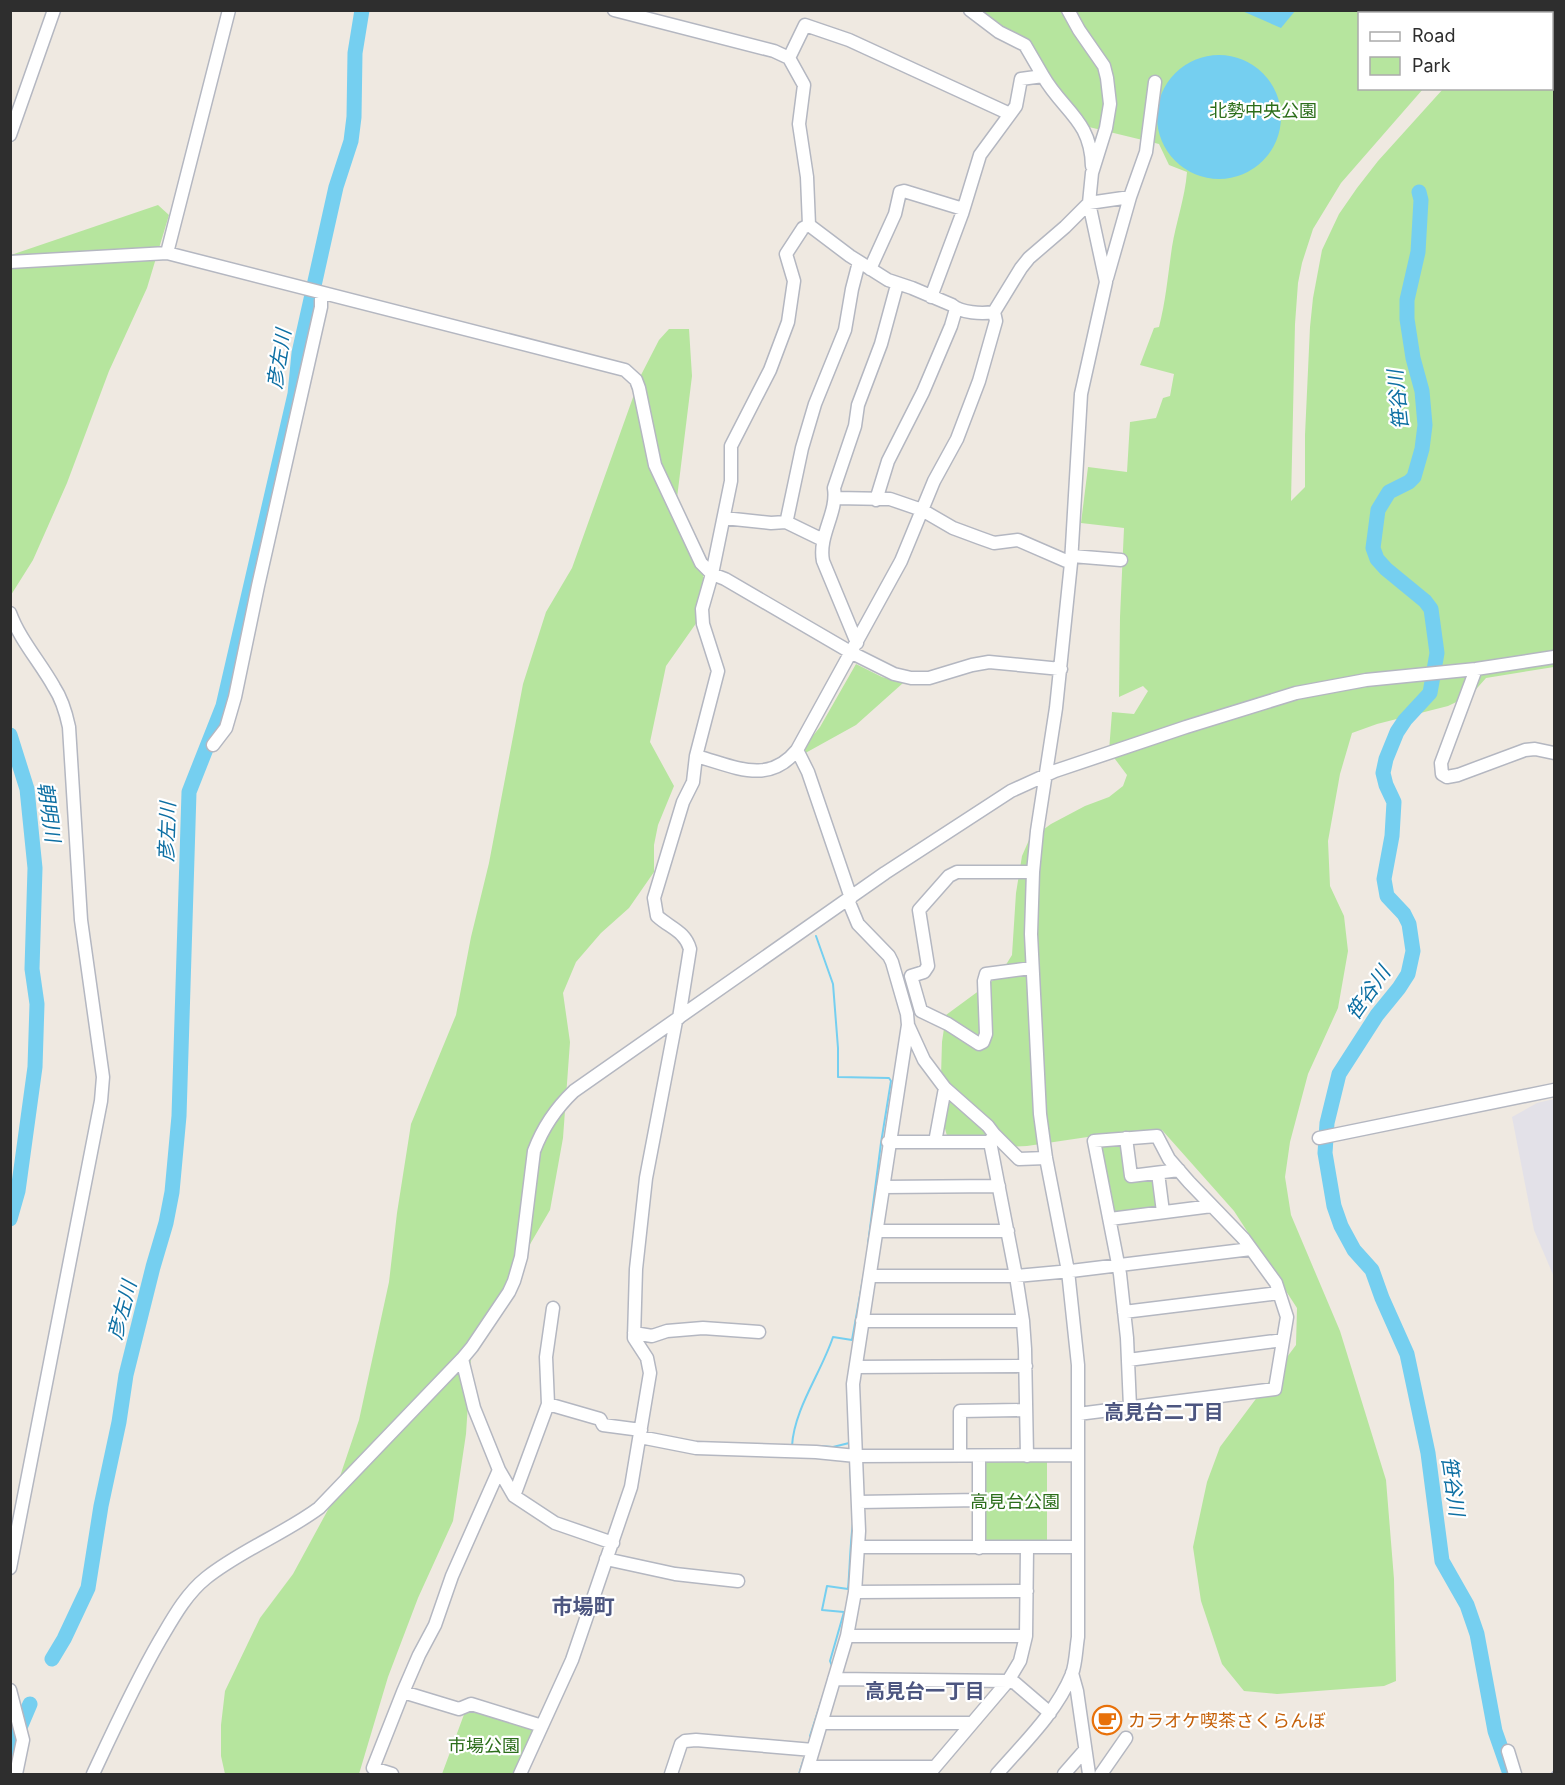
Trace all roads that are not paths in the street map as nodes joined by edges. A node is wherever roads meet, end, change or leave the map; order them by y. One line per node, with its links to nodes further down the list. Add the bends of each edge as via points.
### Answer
1 (54, 10): 10 (street)
2 (229, 10): 16 (street)
3 (614, 10): 6 (street)
4 (970, 10): 7 (street, via 1025,45)
5 (1068, 10): 11 (street, via 1104,66 1110,104)
6 (789, 57): 9 (street, via 805,25 813,26); 15 (street, via 804,85 799,124)
7 (1043, 76): 9 (street, via 1020,78 1017,106); 11 (street, via 1084,128 1092,152)
8 (1155, 82): 12 (street, via 1146,152)
9 (1010, 114): 14 (street, via 980,155)
10 (10, 135)
11 (1092, 173): 13 (street)
12 (1130, 197): 13 (street); 19 (street)
13 (1089, 203): 19 (street); 24 (street, via 1029,258)
14 (963, 209): 18 (street, via 900,192 895,214); 22 (street)
15 (809, 225): 18 (street); 28 (street, via 786,254 794,281 788,322 767,378 732,442 731,481)
16 (167, 253): 17 (street); 21 (street)
17 (10, 262)
18 (865, 266): 20 (street); 29 (street, via 852,289 845,330 815,404)
19 (1106, 282): 31 (street, via 1080,394)
20 (897, 285): 22 (street); 25 (street, via 881,344 858,405 834,488)
21 (316, 291): 33 (street, via 625,370 636,380 659,474 700,563); 39 (street, via 321,307 235,697 226,728)
22 (932, 297): 23 (street)
23 (956, 309): 24 (street); 26 (street, via 888,461)
24 (994, 312): 27 (street, via 996,321 979,381 954,446)
25 (835, 498): 26 (street); 30 (street)
26 (876, 500): 27 (street, via 890,499)
27 (922, 510): 31 (street, via 953,528 994,543 1018,540); 35 (street, via 901,561)
28 (724, 518): 29 (street); 33 (street)
29 (786, 522): 30 (street)
30 (823, 540): 35 (street, via 823,561)
31 (1072, 560): 32 (street); 37 (street)
32 (1121, 560)
33 (712, 574): 35 (street); 42 (street, via 702,609 718,671)
34 (10, 613): 105 (street, via 55,687 69,727 83,945 103,1077)
35 (855, 648): 37 (street, via 885,671 911,678 929,678 990,662); 40 (street)
36 (1554, 657): 38 (street)
37 (1061, 669): 43 (street)
38 (1476, 669): 41 (street, via 1441,763 1442,774 1458,775 1525,750); 43 (street, via 1366,680 1296,693)
39 (213, 745)
40 (797, 750): 42 (street, via 788,762 759,772); 45 (street)
41 (1554, 753)
42 (696, 756): 47 (street, via 693,782 683,802 654,898 657,916 683,934 690,949)
43 (1045, 776): 44 (street); 45 (street, via 1011,791)
44 (1033, 872): 46 (street); 46 (street, via 957,872 949,876 919,910 928,966 924,972 911,976 921,1011 979,1044 986,1034 986,974)
45 (850, 899): 47 (street); 48 (street, via 858,924 890,956)
46 (1031, 968): 56 (street)
47 (677, 1020): 77 (street, via 646,1178); 81 (street, via 574,1091 555,1110 534,1151 523,1246 514,1281)
48 (908, 1025): 49 (street, via 924,1060); 54 (street)
49 (945, 1088): 51 (street, via 988,1126); 55 (street)
50 (1554, 1090): 53 (street)
51 (992, 1138): 55 (street); 56 (street, via 1018,1159); 59 (street)
52 (1126, 1138): 57 (street, via 1157,1136); 58 (street, via 1131,1176); 63 (street, via 1094,1141)
53 (1319, 1138)
54 (888, 1142): 55 (street); 60 (street)
55 (935, 1142)
56 (1046, 1158): 68 (street)
57 (1179, 1170): 58 (street); 61 (street)
58 (1158, 1173): 62 (street)
59 (999, 1186): 60 (street); 65 (street)
60 (884, 1187): 64 (street)
61 (1212, 1206): 62 (street); 66 (street)
62 (1163, 1212): 63 (street)
63 (1110, 1219): 67 (street)
64 (877, 1231): 65 (street); 69 (street)
65 (1008, 1231): 70 (street)
66 (1251, 1249): 67 (street); 71 (street)
67 (1119, 1266): 68 (street); 73 (street)
68 (1068, 1271): 70 (street); 88 (street, via 1078,1365)
69 (870, 1276): 70 (street); 74 (street)
70 (1016, 1276): 75 (street)
71 (1279, 1293): 73 (street); 79 (street, via 1287,1317)
72 (553, 1308): 85 (street, via 546,1357)
73 (1124, 1312): 82 (street)
74 (862, 1321): 75 (street); 83 (street)
75 (1023, 1321): 84 (street)
76 (759, 1332): 78 (street, via 703,1328)
77 (634, 1333): 78 (street); 80 (street)
78 (652, 1336): 80 (street)
79 (1283, 1340): 82 (street); 86 (street, via 1275,1389)
80 (647, 1358): 89 (street, via 650,1373)
81 (462, 1359): 95 (street, via 474,1408); 127 (street, via 320,1508 215,1571 194,1589 138,1679)
82 (1128, 1360): 86 (street)
83 (856, 1366): 84 (street); 91 (street)
84 (1026, 1366): 87 (street)
85 (548, 1404): 89 (street, via 600,1419 603,1425); 96 (street)
86 (1130, 1407): 88 (street)
87 (1026, 1410): 92 (street, via 960,1411); 94 (street)
88 (1078, 1414): 90 (street)
89 (640, 1433): 91 (street, via 696,1448); 99 (street, via 631,1487)
90 (1078, 1455): 94 (street); 101 (street)
91 (856, 1456): 92 (street); 98 (street)
92 (960, 1456): 93 (street)
93 (979, 1456): 94 (street); 97 (street)
94 (1027, 1456)
95 (499, 1470): 96 (street); 115 (street)
96 (514, 1496): 99 (street, via 555,1523)
97 (979, 1500): 98 (street); 102 (street)
98 (858, 1502): 100 (street)
99 (613, 1543): 104 (street)
100 (859, 1547): 102 (street); 107 (street)
101 (1078, 1547): 103 (street); 111 (street, via 1078,1637)
102 (979, 1548): 103 (street)
103 (1027, 1548): 108 (street)
104 (606, 1559): 106 (street, via 675,1574); 119 (street, via 572,1660)
105 (10, 1569)
106 (738, 1581)
107 (855, 1592): 108 (street); 109 (street)
108 (1027, 1592): 110 (street)
109 (847, 1636): 110 (street); 112 (street)
110 (1026, 1636): 113 (street, via 1020,1661)
111 (1072, 1673): 116 (street); 122 (street)
112 (834, 1679): 113 (street); 117 (street)
113 (1008, 1681): 116 (street); 118 (street)
114 (10, 1690): 126 (street, via 23,1740)
115 (403, 1692): 119 (street, via 459,1709 471,1704); 128 (street, via 373,1768)
116 (1050, 1713): 131 (street)
117 (821, 1723): 118 (street); 121 (street)
118 (972, 1723): 125 (street)
119 (542, 1726): 129 (street)
120 (1126, 1738): 134 (street)
121 (813, 1750): 124 (street); 130 (street, via 685,1741)
122 (1085, 1750): 132 (street); 133 (street)
123 (1509, 1751): 135 (street)
124 (807, 1771): 125 (street)
125 (932, 1771)
126 (16, 1774)
127 (93, 1774)
128 (392, 1774)
129 (520, 1774)
130 (670, 1774)
131 (997, 1774)
132 (1064, 1774)
133 (1089, 1774)
134 (1101, 1774)
135 (1515, 1774)

